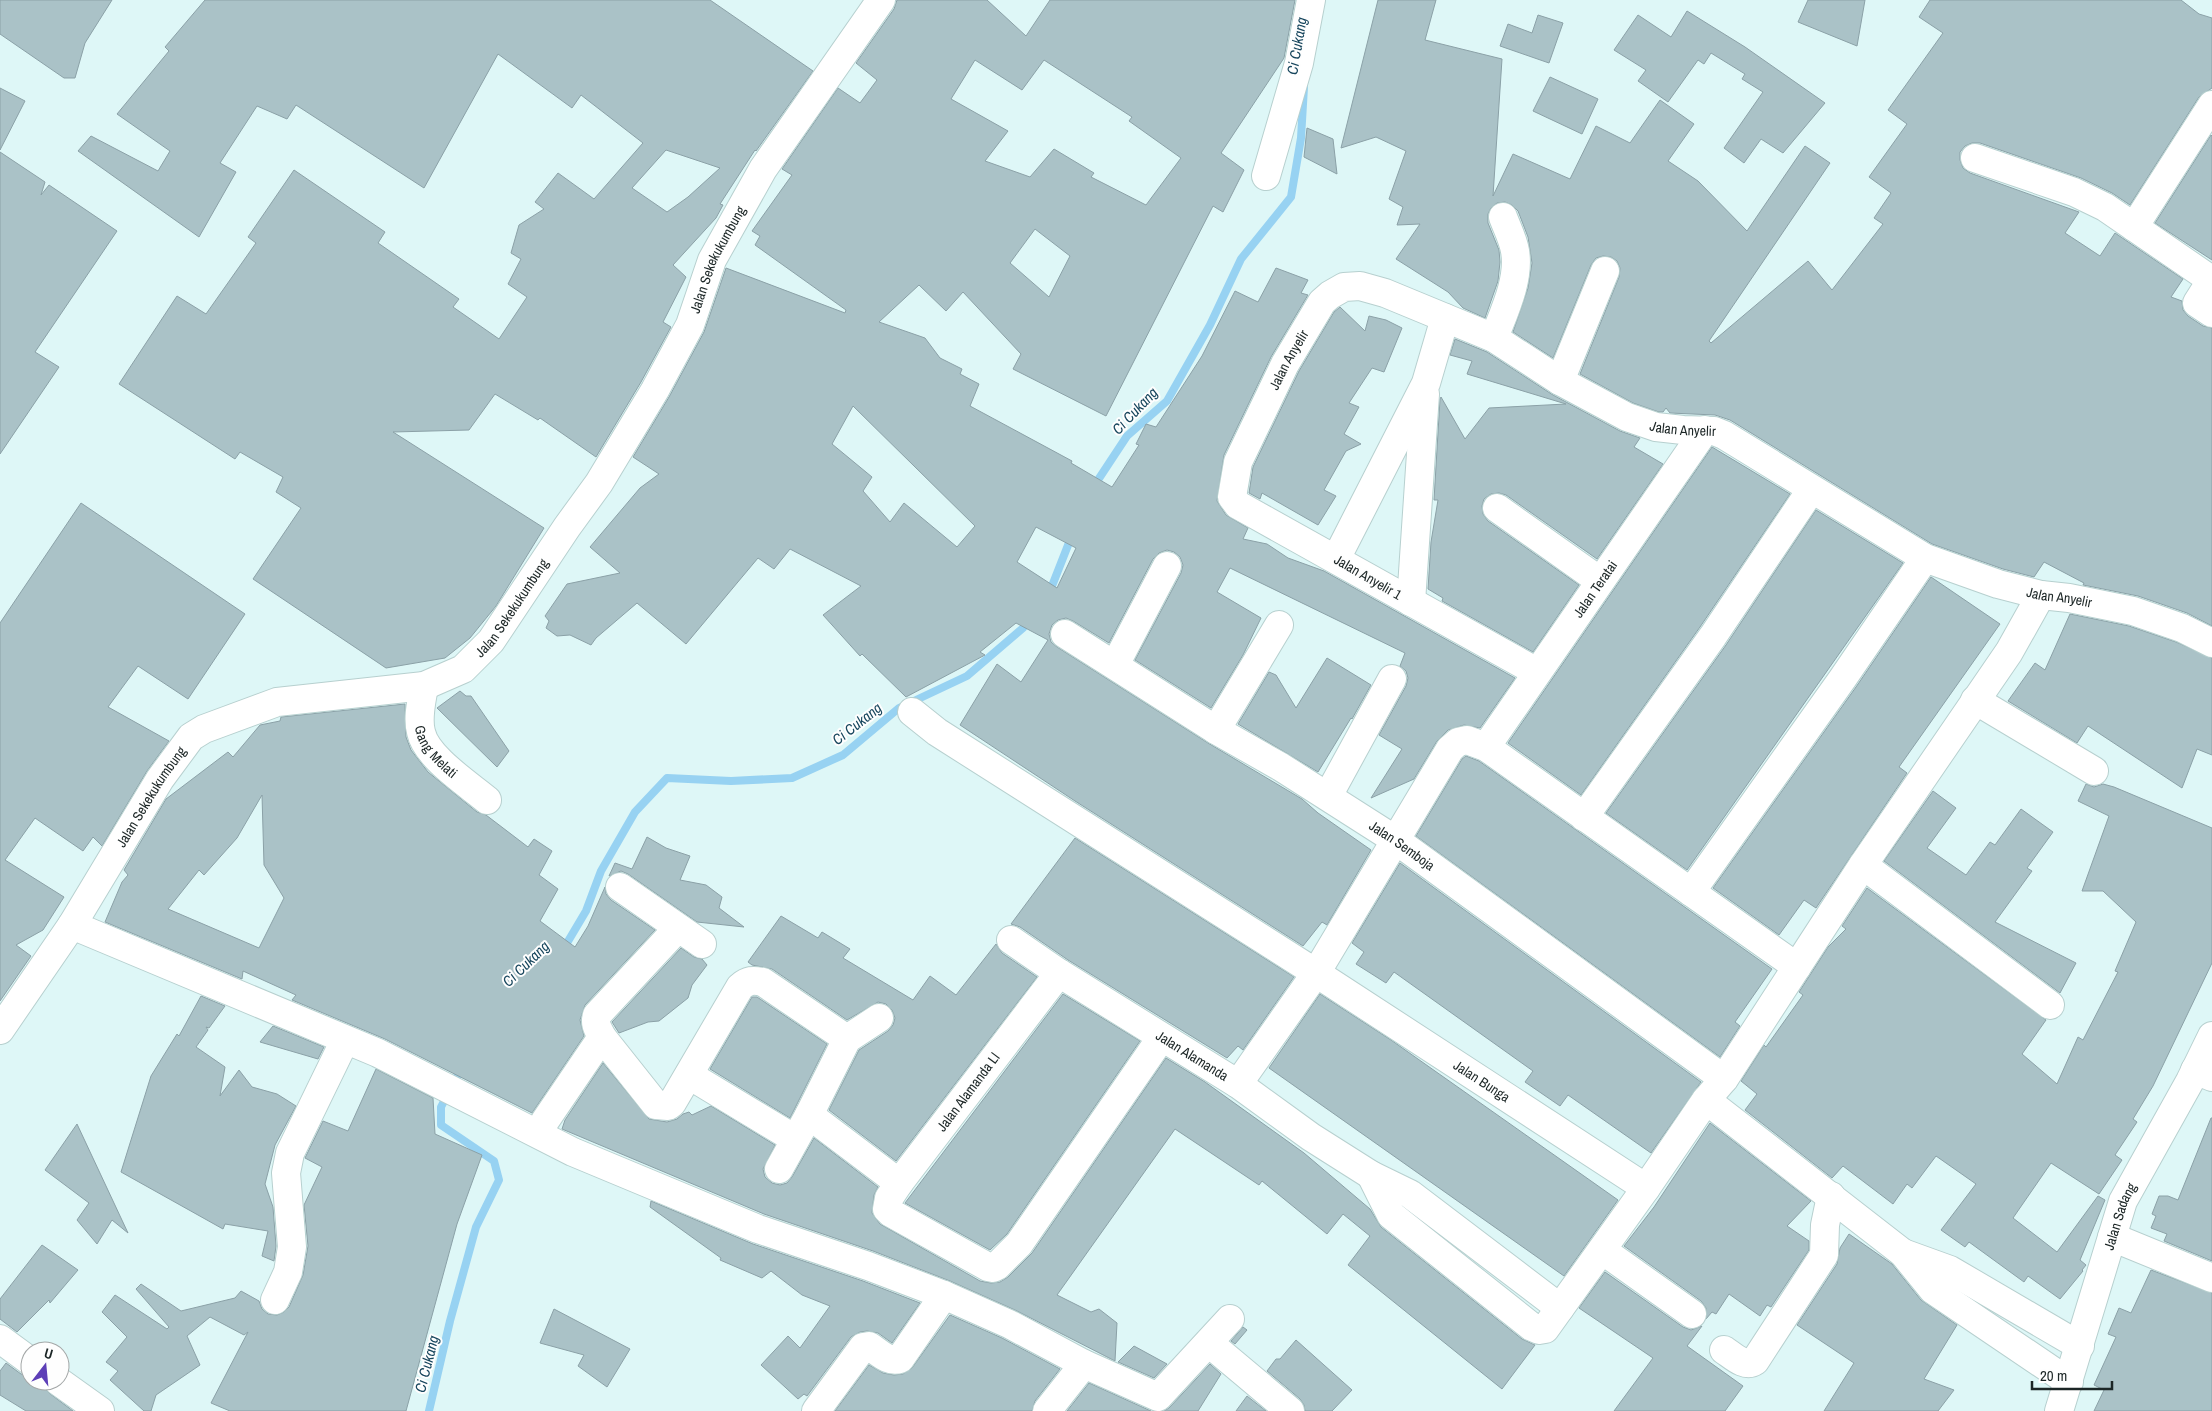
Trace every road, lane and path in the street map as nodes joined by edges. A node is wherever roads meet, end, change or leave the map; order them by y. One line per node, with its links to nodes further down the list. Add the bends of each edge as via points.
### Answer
1 (881, 0): 30 (street, Jalan Sekekukumbung, via 763,169 712,260 690,325 679,346 598,483 491,641 463,669)
2 (1311, 0): 5 (street, via 1299,63)
3 (2212, 105): 7 (street)
4 (1975, 158): 7 (street, via 2074,192 2105,207)
5 (1266, 176)
6 (1503, 217): 11 (street, via 1515,251 1515,272 1508,303)
7 (2134, 227): 9 (street, via 2207,277 2209,284 2197,303)
8 (1605, 271): 12 (street)
9 (2212, 314)
10 (1445, 318): 11 (street, Jalan Anyelir); 13 (street); 15 (street, Jalan Anyelir, via 1408,301 1360,286 1344,287 1330,295 1314,313 1285,364)
11 (1494, 338): 12 (street, Jalan Anyelir)
12 (1560, 380): 14 (street, Jalan Anyelir, via 1627,417 1656,427)
13 (1426, 383): 19 (street); 23 (street)
14 (1705, 430): 16 (street, Jalan Anyelir, via 1724,435); 21 (street, Jalan Teratai)
15 (1238, 462): 19 (street, Jalan Anyelir 1, via 1231,493 1234,501)
16 (1811, 490): 18 (street, Jalan Anyelir); 38 (street, via 1714,636)
17 (1497, 508): 21 (street)
18 (1925, 558): 22 (street, Jalan Anyelir, via 1998,584); 42 (street)
19 (1336, 559): 23 (street, Jalan Anyelir 1)
20 (1167, 566): 27 (street)
21 (1600, 581): 28 (street, Jalan Teratai)
22 (2041, 595): 26 (street, Jalan Anyelir, via 2133,611 2182,628); 31 (street, via 2009,652)
23 (1411, 602): 28 (street, Jalan Anyelir 1)
24 (1279, 625): 33 (street)
25 (1065, 634): 27 (street, Jalan Semboja)
26 (2212, 643)
27 (1115, 665): 33 (street, Jalan Semboja)
28 (1537, 672): 34 (street, Jalan Teratai)
29 (1392, 680): 36 (street)
30 (424, 686): 37 (street, Gang Melati, via 420,708 421,733 433,754); 43 (street, Jalan Sekekukumbung, via 277,702 204,729 191,737 160,779)
31 (1975, 700): 35 (street); 40 (street)
32 (912, 712): 49 (street, Jalan Bunga, via 937,732)
33 (1216, 730): 36 (street, Jalan Semboja)
34 (1486, 747): 38 (street); 39 (street, via 1467,740 1450,748)
35 (2094, 771)
36 (1328, 796): 39 (street, Jalan Semboja)
37 (487, 800)
38 (1584, 817): 42 (street)
39 (1397, 841): 49 (street); 60 (street, Jalan Semboja)
40 (1863, 865): 47 (street); 50 (street)
41 (620, 888): 44 (street)
42 (1690, 892): 47 (street)
43 (72, 926): 52 (street, Jalan Sekekukumbung); 57 (street)
44 (678, 928): 46 (street); 54 (street, via 597,1015 596,1026)
45 (1011, 940): 48 (street, Jalan Alamanda)
46 (702, 944)
47 (1797, 967): 60 (street)
48 (1059, 973): 55 (street, Jalan Alamanda); 68 (street, Jalan Alamanda Ll)
49 (1316, 973): 61 (street); 69 (street, Jalan Bunga)
50 (2050, 1004)
51 (880, 1018): 56 (street)
52 (0, 1030)
53 (2212, 1036): 58 (street, Jalan Sadang)
54 (602, 1037): 59 (street, via 656,1105 672,1103); 64 (street)
55 (1161, 1038): 61 (street, Jalan Alamanda); 68 (street, Jalan Alamanda Ll, via 1019,1244 998,1266 988,1267 891,1213 887,1204)
56 (847, 1039): 59 (street, via 763,982 746,982 740,987); 63 (street)
57 (345, 1040): 75 (street, via 378,1053 573,1152 758,1229); 76 (street, via 290,1153 286,1173 292,1247 288,1272)
58 (2204, 1073): 71 (street, Jalan Sadang, via 2123,1201)
59 (689, 1075): 65 (street)
60 (1724, 1079): 62 (street)
61 (1238, 1084): 67 (street, Jalan Alamanda, via 1311,1137)
62 (1706, 1100): 69 (street); 70 (street)
63 (809, 1116): 65 (street); 68 (street)
64 (545, 1121)
65 (795, 1139): 66 (street)
66 (778, 1169)
67 (1371, 1175): 77 (street, Jalan Alamanda, via 1410,1194); 77 (street, via 1391,1215 1539,1330 1545,1329)
68 (898, 1183)
69 (1646, 1188): 72 (street)
70 (1831, 1196): 73 (street); 83 (street, via 1825,1225 1824,1255 1756,1361 1745,1364)
71 (2112, 1237): 74 (street); 82 (street, Jalan Sadang)
72 (1602, 1250): 77 (street); 78 (street)
73 (1903, 1253): 82 (street, via 1950,1270); 86 (street, via 1933,1290)
74 (2212, 1278)
75 (944, 1295): 85 (street, via 1009,1324); 89 (street, via 900,1359 888,1359 869,1346 863,1347)
76 (275, 1300)
77 (1560, 1308)
78 (1692, 1314)
79 (1230, 1319): 81 (street)
80 (0, 1339): 84 (street)
81 (1209, 1342): 85 (street, via 1158,1397); 91 (street)
82 (2080, 1346): 86 (street, Jalan Sadang)
83 (1724, 1350)
84 (20, 1354)
85 (1084, 1364): 90 (street)
86 (2069, 1382): 92 (street, Jalan Sadang)
87 (70, 1390): 88 (street)
88 (100, 1411)
89 (816, 1411)
90 (1047, 1411)
91 (1290, 1411)
92 (2060, 1411)

